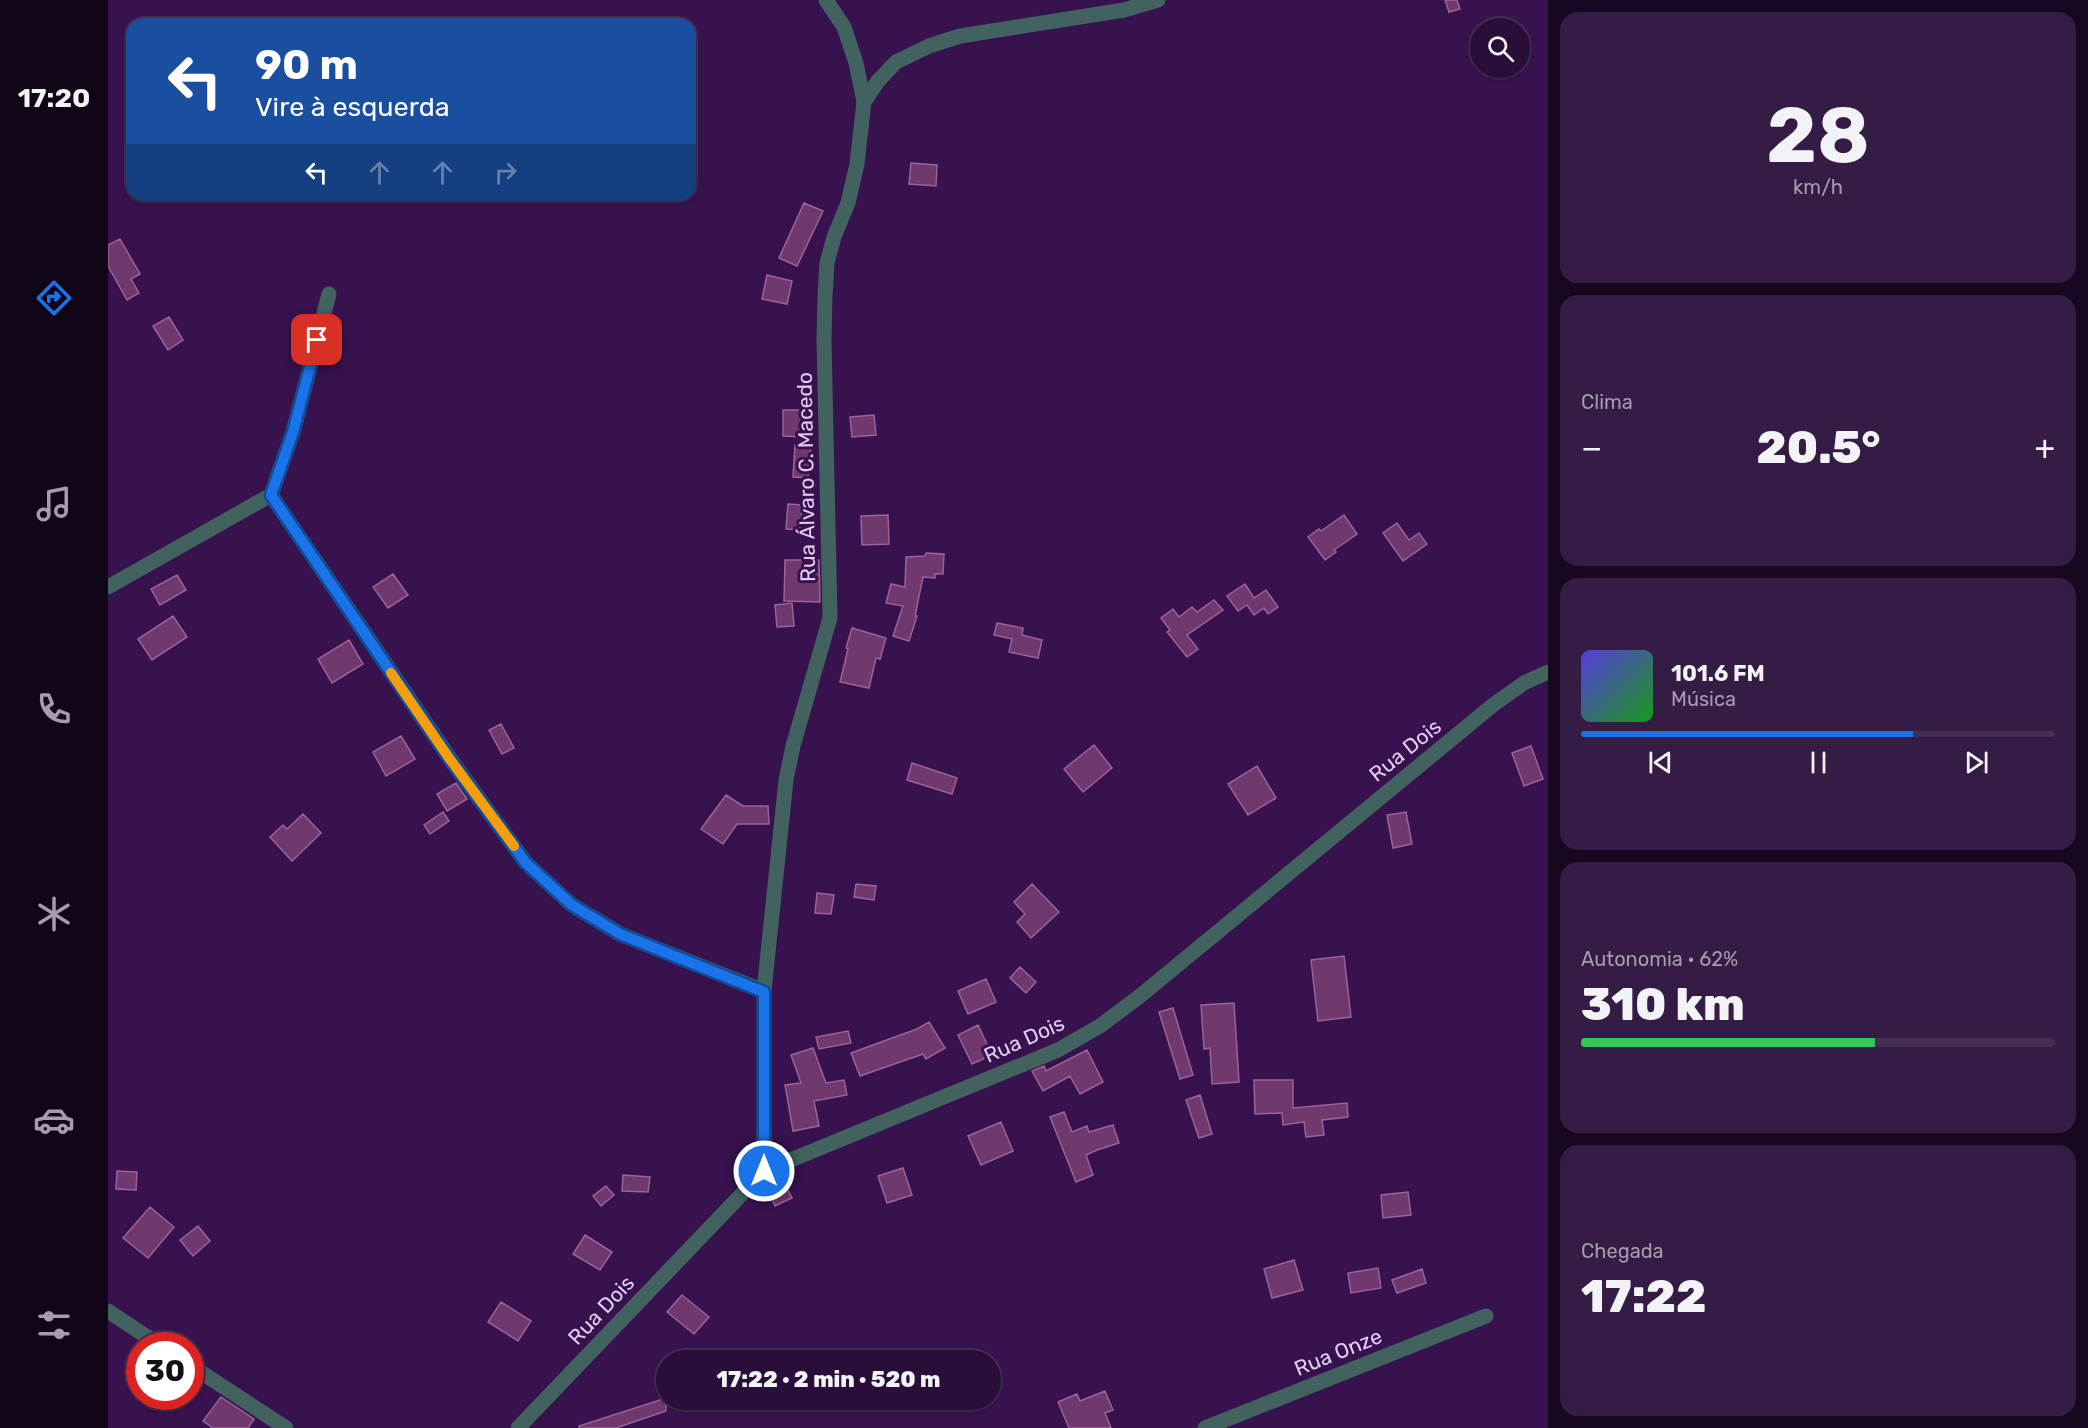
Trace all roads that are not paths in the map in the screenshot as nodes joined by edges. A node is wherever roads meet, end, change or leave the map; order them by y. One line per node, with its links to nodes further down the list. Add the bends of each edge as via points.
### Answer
1 (826, 0): 3 (street, via 844,27)
2 (1158, 0): 3 (street, Rua Álvaro C. Macedo, via 960,36 929,46 896,62)
3 (864, 102): 8 (street, Rua Álvaro C. Macedo, via 857,164 827,263 824,339 830,618 786,780)
4 (329, 294): 5 (street, via 293,432)
5 (271, 495): 6 (street); 8 (street, via 449,758 526,863 572,905 620,934)
6 (108, 587)
7 (1548, 672): 9 (street, Rua Dois, via 1493,705 1100,1026 1058,1050)
8 (764, 992): 9 (street, Rua Álvaro C. Macedo)
9 (764, 1171): 15 (street, Rua Dois)
10 (108, 1311): 12 (street)
11 (1486, 1316): 16 (street, Rua Onze)
12 (140, 1332)
13 (204, 1374): 14 (street)
14 (286, 1428)
15 (518, 1428)
16 (1205, 1428)

